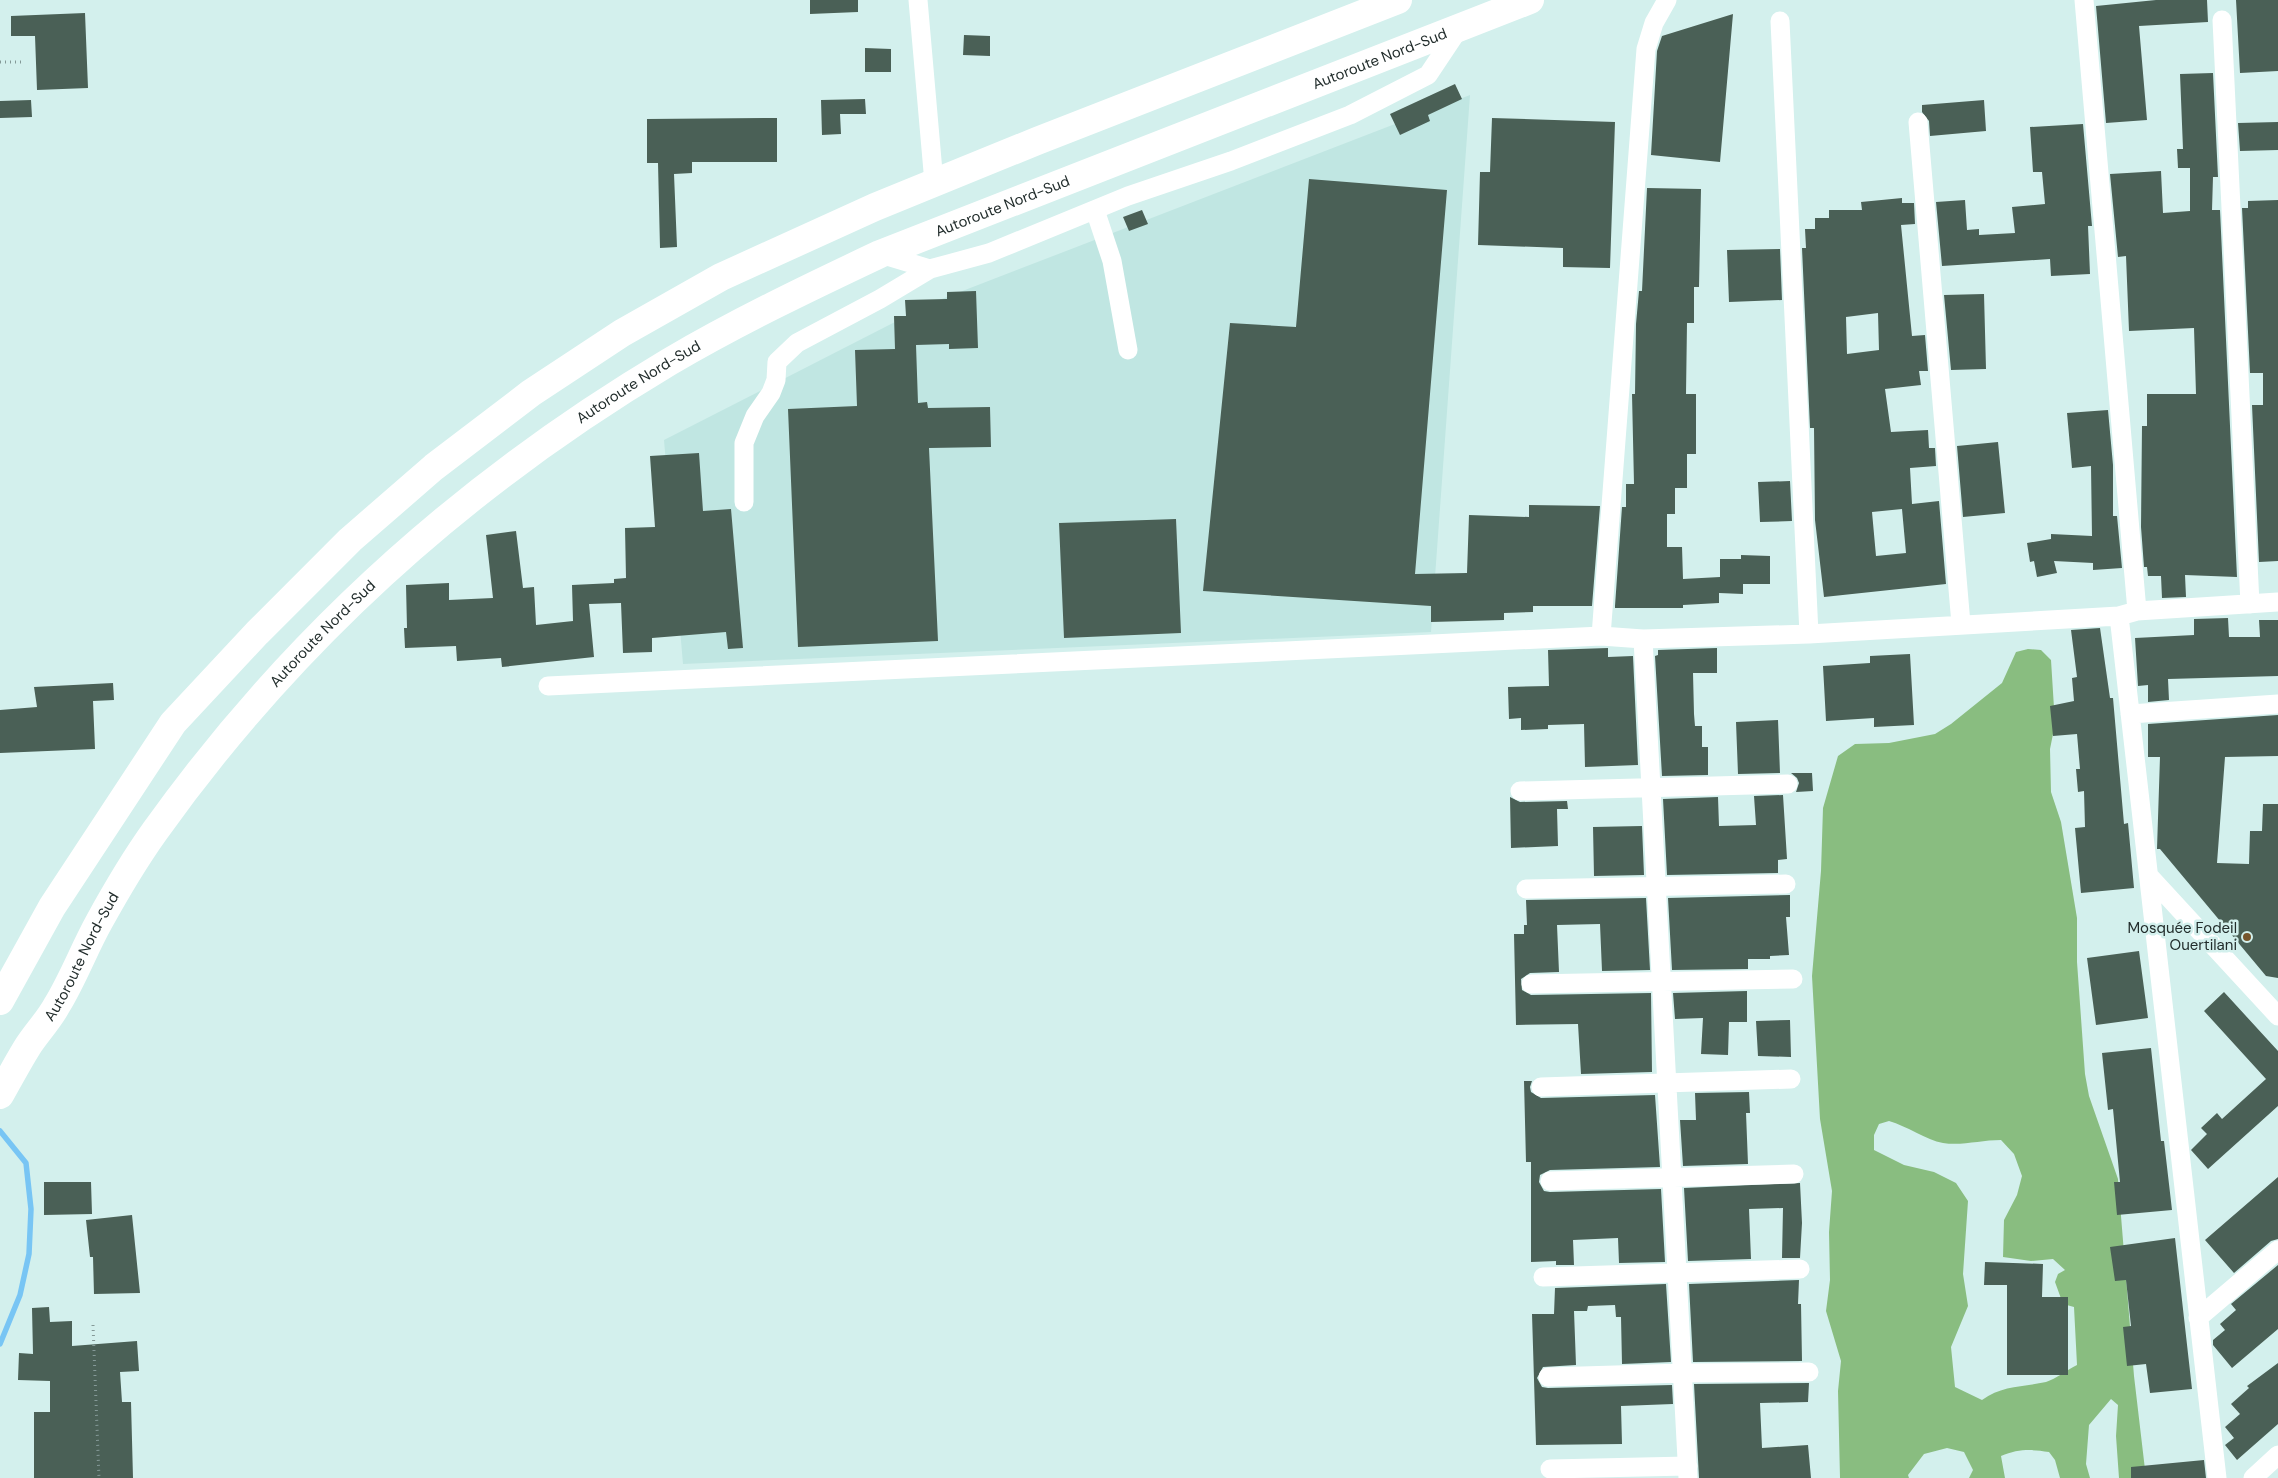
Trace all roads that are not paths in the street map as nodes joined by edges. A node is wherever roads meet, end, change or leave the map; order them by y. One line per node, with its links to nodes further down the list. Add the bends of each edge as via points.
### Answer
1 (918, 0): 10 (street)
2 (1398, 0): 10 (highway)
3 (1530, 0): 8 (highway, Autoroute Nord-Sud)
4 (1667, 0): 21 (street, via 1654,23 1646,49)
5 (2084, 0): 18 (street)
6 (2222, 20): 17 (street)
7 (1780, 21): 20 (street)
8 (1460, 27): 11 (street, via 1428,75 1350,115); 12 (highway, Autoroute Nord-Sud)
9 (1918, 122): 19 (street)
10 (934, 183): 36 (highway, via 721,277 622,333 531,393 434,467 350,540 173,723 52,907)
11 (1095, 210): 13 (street, via 989,253); 14 (street, via 1112,261)
12 (880, 254): 13 (street); 41 (highway, Autoroute Nord-Sud, via 788,297 669,362 557,434 454,510 369,584 269,688 219,746 153,833 100,920 57,1005 28,1046)
13 (930, 269): 15 (street, via 797,343 777,362 771,394 755,416 744,444)
14 (1128, 350)
15 (744, 502)
16 (2278, 602): 17 (street)
17 (2250, 604): 18 (street)
18 (2128, 614): 19 (street); 25 (street)
19 (1961, 624): 20 (street)
20 (1809, 634): 22 (street)
21 (1601, 636): 22 (street); 23 (street)
22 (1643, 639): 27 (street)
23 (548, 686)
24 (2278, 704): 25 (street)
25 (2130, 714): 29 (street)
26 (1788, 784): 27 (street)
27 (1652, 788): 28 (street); 31 (street)
28 (1520, 791)
29 (2149, 876): 37 (street); 49 (street)
30 (1786, 884): 31 (street)
31 (1658, 888): 32 (street); 34 (street)
32 (1526, 890)
33 (1793, 979): 34 (street)
34 (1663, 982): 35 (street); 39 (street)
35 (1531, 984)
36 (0, 1001)
37 (2278, 1016)
38 (1792, 1079): 39 (street)
39 (1668, 1082): 40 (street); 43 (street)
40 (1542, 1088)
41 (0, 1095)
42 (1794, 1174): 43 (street)
43 (1673, 1176): 44 (street); 47 (street)
44 (1550, 1181)
45 (2278, 1250): 49 (street)
46 (1800, 1269): 47 (street)
47 (1678, 1274): 48 (street); 51 (street)
48 (1544, 1277)
49 (2198, 1318): 56 (street)
50 (1809, 1372): 51 (street)
51 (1683, 1373): 52 (street); 55 (street)
52 (1548, 1377)
53 (2278, 1455): 57 (street)
54 (1550, 1469): 55 (street)
55 (1688, 1472)
56 (2217, 1478)
57 (2253, 1478)

